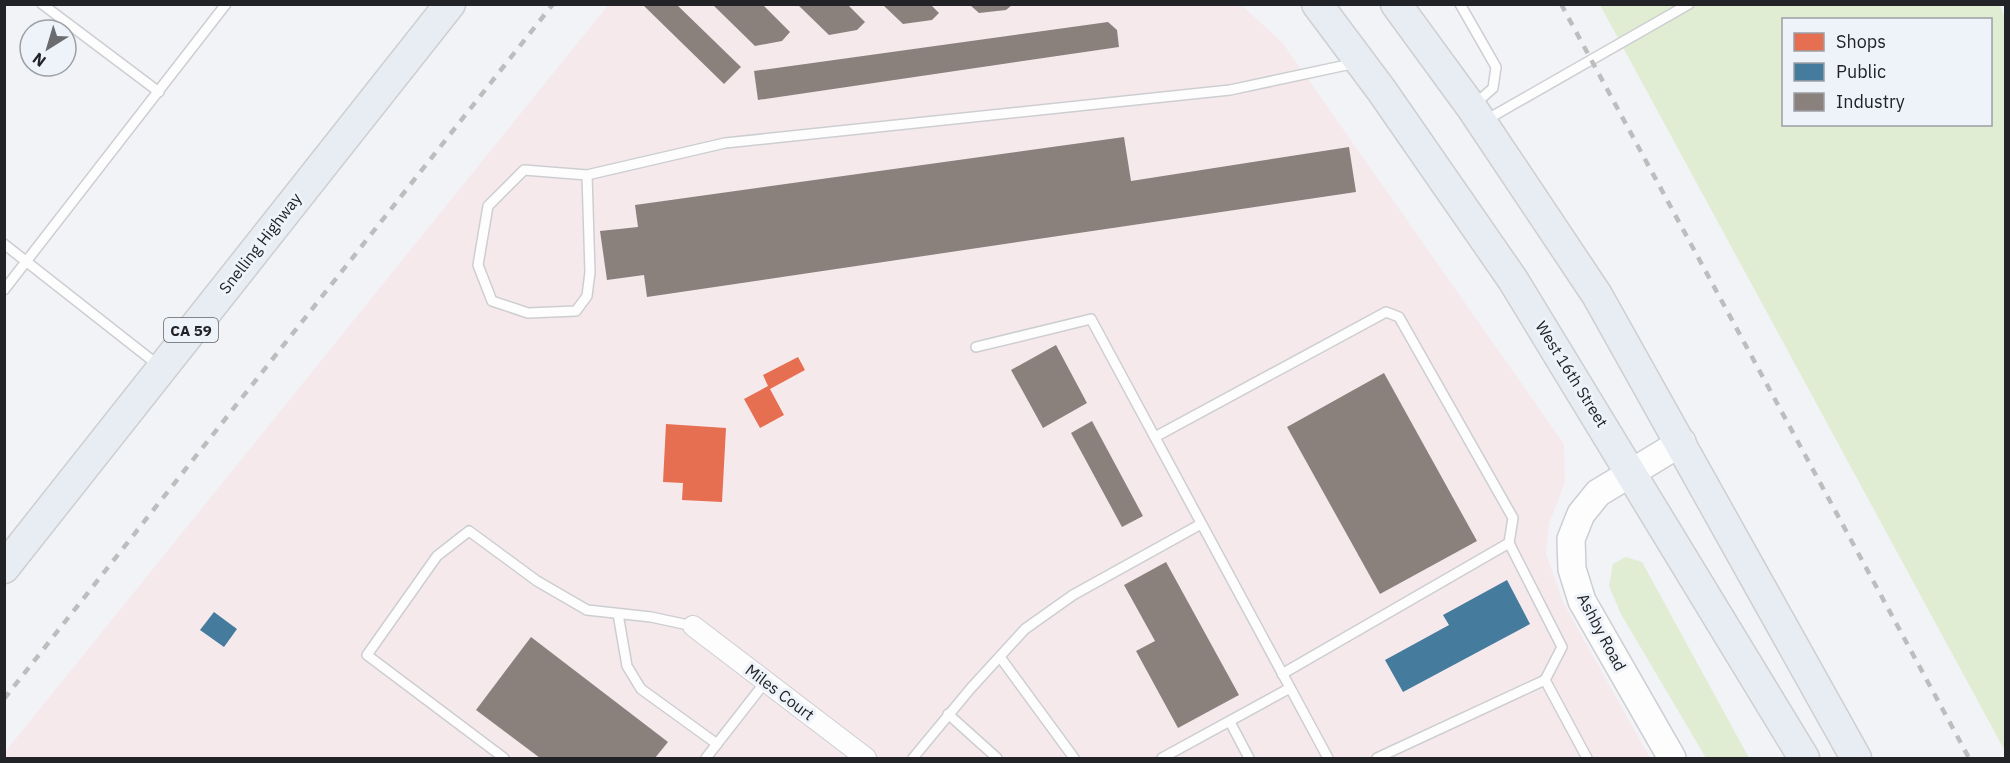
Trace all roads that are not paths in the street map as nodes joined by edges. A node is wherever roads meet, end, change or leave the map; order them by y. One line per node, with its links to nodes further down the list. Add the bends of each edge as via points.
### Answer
1 (42, 4): 9 (lane)
2 (226, 4): 9 (lane)
3 (450, 4): 16 (main road, Snelling Highway / CA 59)
4 (1317, 4): 8 (main road, West 16th Street)
5 (1396, 4): 10 (main road)
6 (1460, 4): 10 (lane, via 1496,67 1493,88)
7 (1689, 4): 10 (lane)
8 (1361, 62): 11 (lane, via 1230,90 725,143); 19 (main road, West 16th Street, via 1513,280)
9 (159, 92): 13 (lane)
10 (1476, 115): 18 (main road, via 1597,295)
11 (587, 175): 11 (lane, via 524,170 488,206 478,265 492,301 528,313 576,311 587,296 591,272)
12 (4, 244): 13 (lane)
13 (28, 261): 14 (lane); 16 (lane)
14 (4, 290)
15 (976, 347): 17 (lane, via 1091,319)
16 (161, 367): 22 (main road, Snelling Highway / CA 59)
17 (1155, 437): 20 (lane); 21 (lane, via 1386,312 1399,317 1513,518)
18 (1682, 442): 19 (main road, Ashby Road); 48 (main road)
19 (1632, 472): 46 (main road, Ashby Road, via 1598,494 1581,514 1571,538 1572,569 1582,601); 47 (main road, West 16th Street)
20 (1201, 524): 25 (lane, via 1073,594 1025,628); 26 (lane)
21 (1509, 543): 26 (lane); 27 (lane, via 1562,647)
22 (4, 568)
23 (618, 614): 24 (lane); 32 (lane, via 627,666 641,689); 34 (lane, via 587,610 537,582 469,531 437,556 367,655)
24 (693, 626): 28 (street, Miles Court)
25 (1000, 657): 30 (lane); 39 (lane)
26 (1282, 674): 29 (lane)
27 (1545, 680): 33 (lane); 45 (lane)
28 (766, 681): 32 (lane); 36 (street, Miles Court)
29 (1290, 688): 31 (lane); 42 (lane)
30 (948, 714): 37 (lane); 38 (lane)
31 (1230, 722): 40 (lane); 41 (lane)
32 (717, 744): 35 (lane)
33 (1400, 748): 43 (lane); 44 (lane)
34 (504, 759)
35 (706, 759)
36 (866, 759)
37 (913, 759)
38 (997, 759)
39 (1074, 759)
40 (1162, 759)
41 (1249, 759)
42 (1328, 759)
43 (1377, 759)
44 (1405, 759)
45 (1587, 759)
46 (1672, 759)
47 (1804, 759)
48 (1856, 759)

